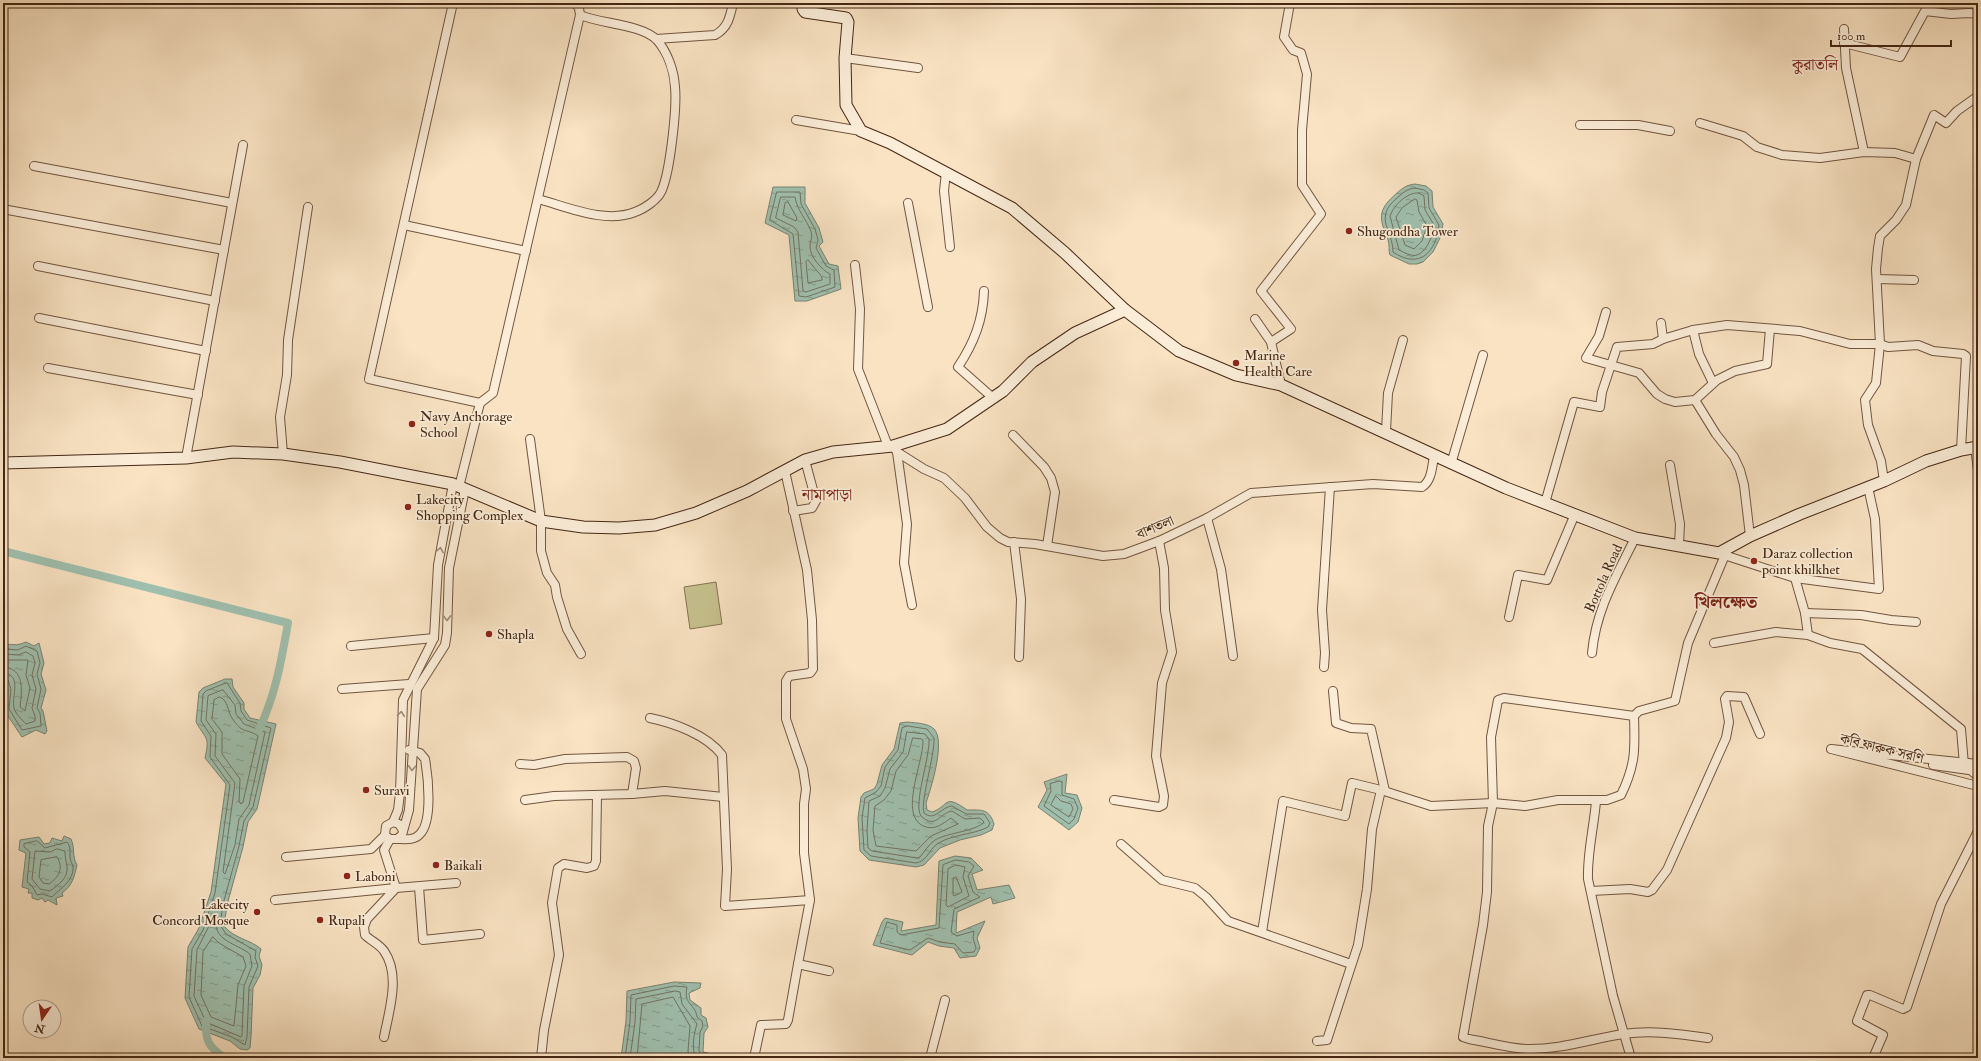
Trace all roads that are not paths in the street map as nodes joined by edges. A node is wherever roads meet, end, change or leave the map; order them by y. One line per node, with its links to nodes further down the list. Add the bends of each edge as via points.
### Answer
1 (453, 3): 29 (street)
2 (576, 3): 7 (street)
3 (732, 3): 9 (street, via 723,31 715,35)
4 (804, 3): 11 (street, via 805,12 846,18 848,22)
5 (1290, 3): 49 (street, via 1284,37 1293,50 1301,53 1307,74 1302,130 1302,185 1320,214 1261,291 1290,329)
6 (1978, 14): 10 (street, via 1925,11 1900,57)
7 (580, 15): 9 (street, via 639,30); 24 (street)
8 (1844, 29): 10 (street)
9 (656, 39): 24 (street, via 669,62 675,88 669,167 660,193 635,213 614,217)
10 (1844, 43): 20 (street, via 1846,68)
11 (845, 58): 12 (street); 17 (street, via 846,105)
12 (918, 68)
13 (1978, 96): 21 (street, via 1946,123 1934,115)
14 (796, 120): 17 (street)
15 (1700, 123): 20 (street, via 1743,136 1757,147 1782,155 1820,158)
16 (1580, 125): 18 (street, via 1638,125)
17 (861, 131): 23 (street)
18 (1670, 131)
19 (242, 145): 25 (street)
20 (1864, 152): 21 (street, via 1895,153)
21 (1916, 159): 35 (street, via 1906,205 1880,236)
22 (34, 166): 25 (street)
23 (946, 172): 30 (street, via 944,192); 40 (street, via 1012,208 1065,253)
24 (538, 199): 32 (street)
25 (232, 203): 31 (street)
26 (908, 203): 39 (street)
27 (308, 207): 67 (street, via 288,340 287,375 280,417)
28 (8, 210): 31 (street)
29 (404, 225): 32 (street); 60 (street, via 369,380)
30 (950, 247)
31 (224, 250): 38 (street)
32 (526, 251): 60 (street, via 493,393)
33 (855, 265): 65 (street, via 860,309 858,369)
34 (38, 266): 38 (street)
35 (1876, 279): 36 (street); 50 (street)
36 (1914, 280)
37 (984, 291): 58 (street, via 983,311 978,329 969,351 958,367)
38 (214, 301): 51 (street)
39 (928, 307)
40 (1125, 310): 56 (street, via 1179,351 1236,375); 58 (street, via 1075,333 1032,362)
41 (1606, 312): 53 (street, via 1599,336 1586,358)
42 (39, 318): 51 (street)
43 (1255, 319): 49 (street)
44 (1661, 323): 47 (street)
45 (1770, 329): 46 (street, via 1727,325); 50 (street, via 1800,331 1850,344); 55 (street, via 1767,364 1735,371)
46 (1693, 330): 47 (street); 55 (street, via 1699,354)
47 (1664, 339): 53 (street, via 1653,344 1618,347)
48 (1403, 340): 61 (street, via 1388,392)
49 (1271, 342): 56 (street)
50 (1880, 344): 66 (street, via 1888,347 1918,345 1933,351 1966,356); 76 (street, via 1876,383 1865,400 1868,425 1881,461)
51 (206, 351): 57 (street)
52 (1483, 356): 72 (street)
53 (1612, 367): 59 (street, via 1639,373 1657,394 1666,399 1675,402); 80 (street, via 1602,392 1600,407 1574,402)
54 (48, 368): 57 (street)
55 (1713, 383): 59 (street)
56 (1281, 384): 61 (street)
57 (198, 395): 69 (street)
58 (993, 398): 65 (street, via 947,430)
59 (1695, 400): 85 (street, via 1740,470)
60 (480, 403): 78 (street)
61 (1386, 431): 68 (street)
62 (1014, 435): 90 (street, via 1051,478 1055,492)
63 (530, 439): 84 (street)
64 (1976, 447): 66 (street); 75 (street)
65 (893, 448): 70 (street, via 833,452); 88 (street, বাশতলা, via 924,469 944,478 965,498 987,527 1000,538); 97 (street, via 907,524 904,563)
66 (1961, 450): 76 (street, via 1926,461)
67 (283, 454): 69 (street, via 233,452); 78 (street, via 340,462)
68 (1434, 456): 72 (street); 77 (street, বাশতলা, via 1429,479 1422,487 1373,484)
69 (186, 458): 71 (street)
70 (805, 460): 74 (street); 81 (street, via 816,501 812,508)
71 (7, 463)
72 (1452, 464): 80 (street)
73 (1670, 465): 89 (street, via 1680,524)
74 (785, 471): 81 (street); 84 (street, via 696,513 655,525 583,527)
75 (1978, 471)
76 (1884, 481): 79 (street)
77 (1330, 486): 83 (street, বাশতলা, via 1251,493); 111 (street, via 1322,610)
78 (459, 487): 84 (street); 92 (street, one-way to 78); 93 (street)
79 (1868, 487): 85 (street); 94 (street, via 1875,519 1878,589)
80 (1545, 503): 82 (street)
81 (793, 512): 145 (street, via 807,570 813,669 810,673 789,676 786,681 786,719 803,769 806,789 804,853)
82 (1575, 514): 86 (street); 99 (street, via 1547,580 1518,575)
83 (1207, 518): 87 (street, বাশতলা); 107 (street, via 1221,569)
84 (541, 521): 106 (street, via 541,551 547,573 555,585 567,629)
85 (1750, 536): 91 (street)
86 (1635, 538): 89 (street); 105 (street, Bottola Road, via 1600,612 1594,631)
87 (1159, 541): 90 (street, বাশতলা, via 1124,554 1103,556); 131 (street, via 1164,568 1165,610 1172,652 1162,683 1156,756 1164,796 1163,805 1159,807)
88 (1014, 542): 90 (street, বাশতলা); 109 (street, via 1021,599)
89 (1679, 544): 91 (street)
90 (1047, 546)
91 (1722, 554): 94 (street); 115 (street, via 1688,643 1675,701 1639,711)
92 (438, 565): 93 (street); 95 (street)
93 (449, 568): 96 (street)
94 (1795, 578): 98 (street)
95 (436, 601): 96 (street); 102 (street)
96 (447, 601): 110 (street, one-way to 110, via 445,645)
97 (912, 605)
98 (1805, 613): 100 (street, via 1861,614); 101 (street)
99 (1509, 617)
100 (1916, 622)
101 (1808, 635): 103 (street, via 1776,632); 124 (street, via 1862,650 1961,729 1964,765)
102 (434, 638): 104 (street); 108 (street)
103 (1714, 643)
104 (351, 646)
105 (1592, 653)
106 (581, 654)
107 (1233, 656)
108 (423, 657): 110 (street); 112 (street)
109 (1019, 657)
110 (434, 663): 120 (street, via 417,689)
111 (1324, 667)
112 (409, 684): 113 (street); 119 (street, one-way to 112, via 403,700)
113 (342, 689)
114 (1333, 691): 126 (street, via 1336,723 1351,728 1371,729)
115 (1634, 716): 132 (street, via 1635,751 1631,775 1621,795 1614,799); 133 (street, via 1504,698 1498,700 1491,737)
116 (650, 718): 129 (street, via 662,720 695,735 716,748 722,755)
117 (1760, 734): 143 (street, via 1744,696 1726,696 1729,722 1726,738 1667,870 1648,892 1630,889)
118 (1830, 748): 122 (street, কবি ফারুক সরণি); 123 (street); 125 (street, কবি ফারুক সরণি)
119 (402, 750): 120 (street); 134 (street, via 398,810)
120 (413, 750): 135 (street, one-way to 135, via 409,810); 137 (street, via 425,759 428,808 426,822 420,834 410,840)
121 (520, 764): 127 (street, via 534,765 565,759 627,757 634,761 636,768)
122 (1978, 764)
123 (1978, 772)
124 (1978, 776)
125 (1978, 786)
126 (1383, 790): 133 (street, via 1431,806); 146 (street, via 1352,784 1345,816 1283,801); 149 (street, via 1372,829 1366,896 1358,945)
127 (632, 794): 128 (street); 129 (street, via 665,791)
128 (597, 795): 130 (street); 156 (street, via 594,866 587,868 564,864 558,868 552,902 559,955)
129 (723, 797): 145 (street, via 727,869 726,906)
130 (525, 800)
131 (1114, 800)
132 (1596, 801): 133 (street, via 1558,800 1525,806); 143 (street, via 1587,860)
133 (1493, 803): 152 (street, via 1488,826 1487,892 1483,925 1464,1036 1468,1039 1525,1049 1550,1048)
134 (393, 822): 135 (street, via 399,824); 137 (street, via 386,826)
135 (402, 829): 137 (street, via 402,835)
136 (1978, 831): 160 (street, via 1941,904 1907,1007 1903,1009 1867,995 1857,1021 1883,1035)
137 (391, 838): 139 (street, via 371,849); 142 (street, via 384,850)
138 (1121, 844): 146 (street, via 1162,880 1195,888 1228,921)
139 (286, 856)
140 (456, 883): 141 (street)
141 (418, 887): 142 (street); 147 (street, via 423,940)
142 (396, 888): 144 (street); 153 (street, via 366,919 364,927 365,935 384,951 389,962 392,980 391,1001)
143 (1591, 891): 152 (street, via 1613,996)
144 (275, 900)
145 (810, 900): 148 (street)
146 (1262, 932): 149 (street)
147 (480, 934)
148 (798, 964): 150 (street); 157 (street, via 788,1020 786,1024 761,1025)
149 (1351, 964): 155 (street, via 1327,1040)
150 (829, 971)
151 (945, 1000): 158 (street)
152 (1624, 1034): 154 (street, via 1673,1033); 159 (street)
153 (384, 1037)
154 (1708, 1038)
155 (1317, 1041)
156 (541, 1058)
157 (754, 1058)
158 (930, 1058)
159 (1631, 1058)
160 (1873, 1058)

